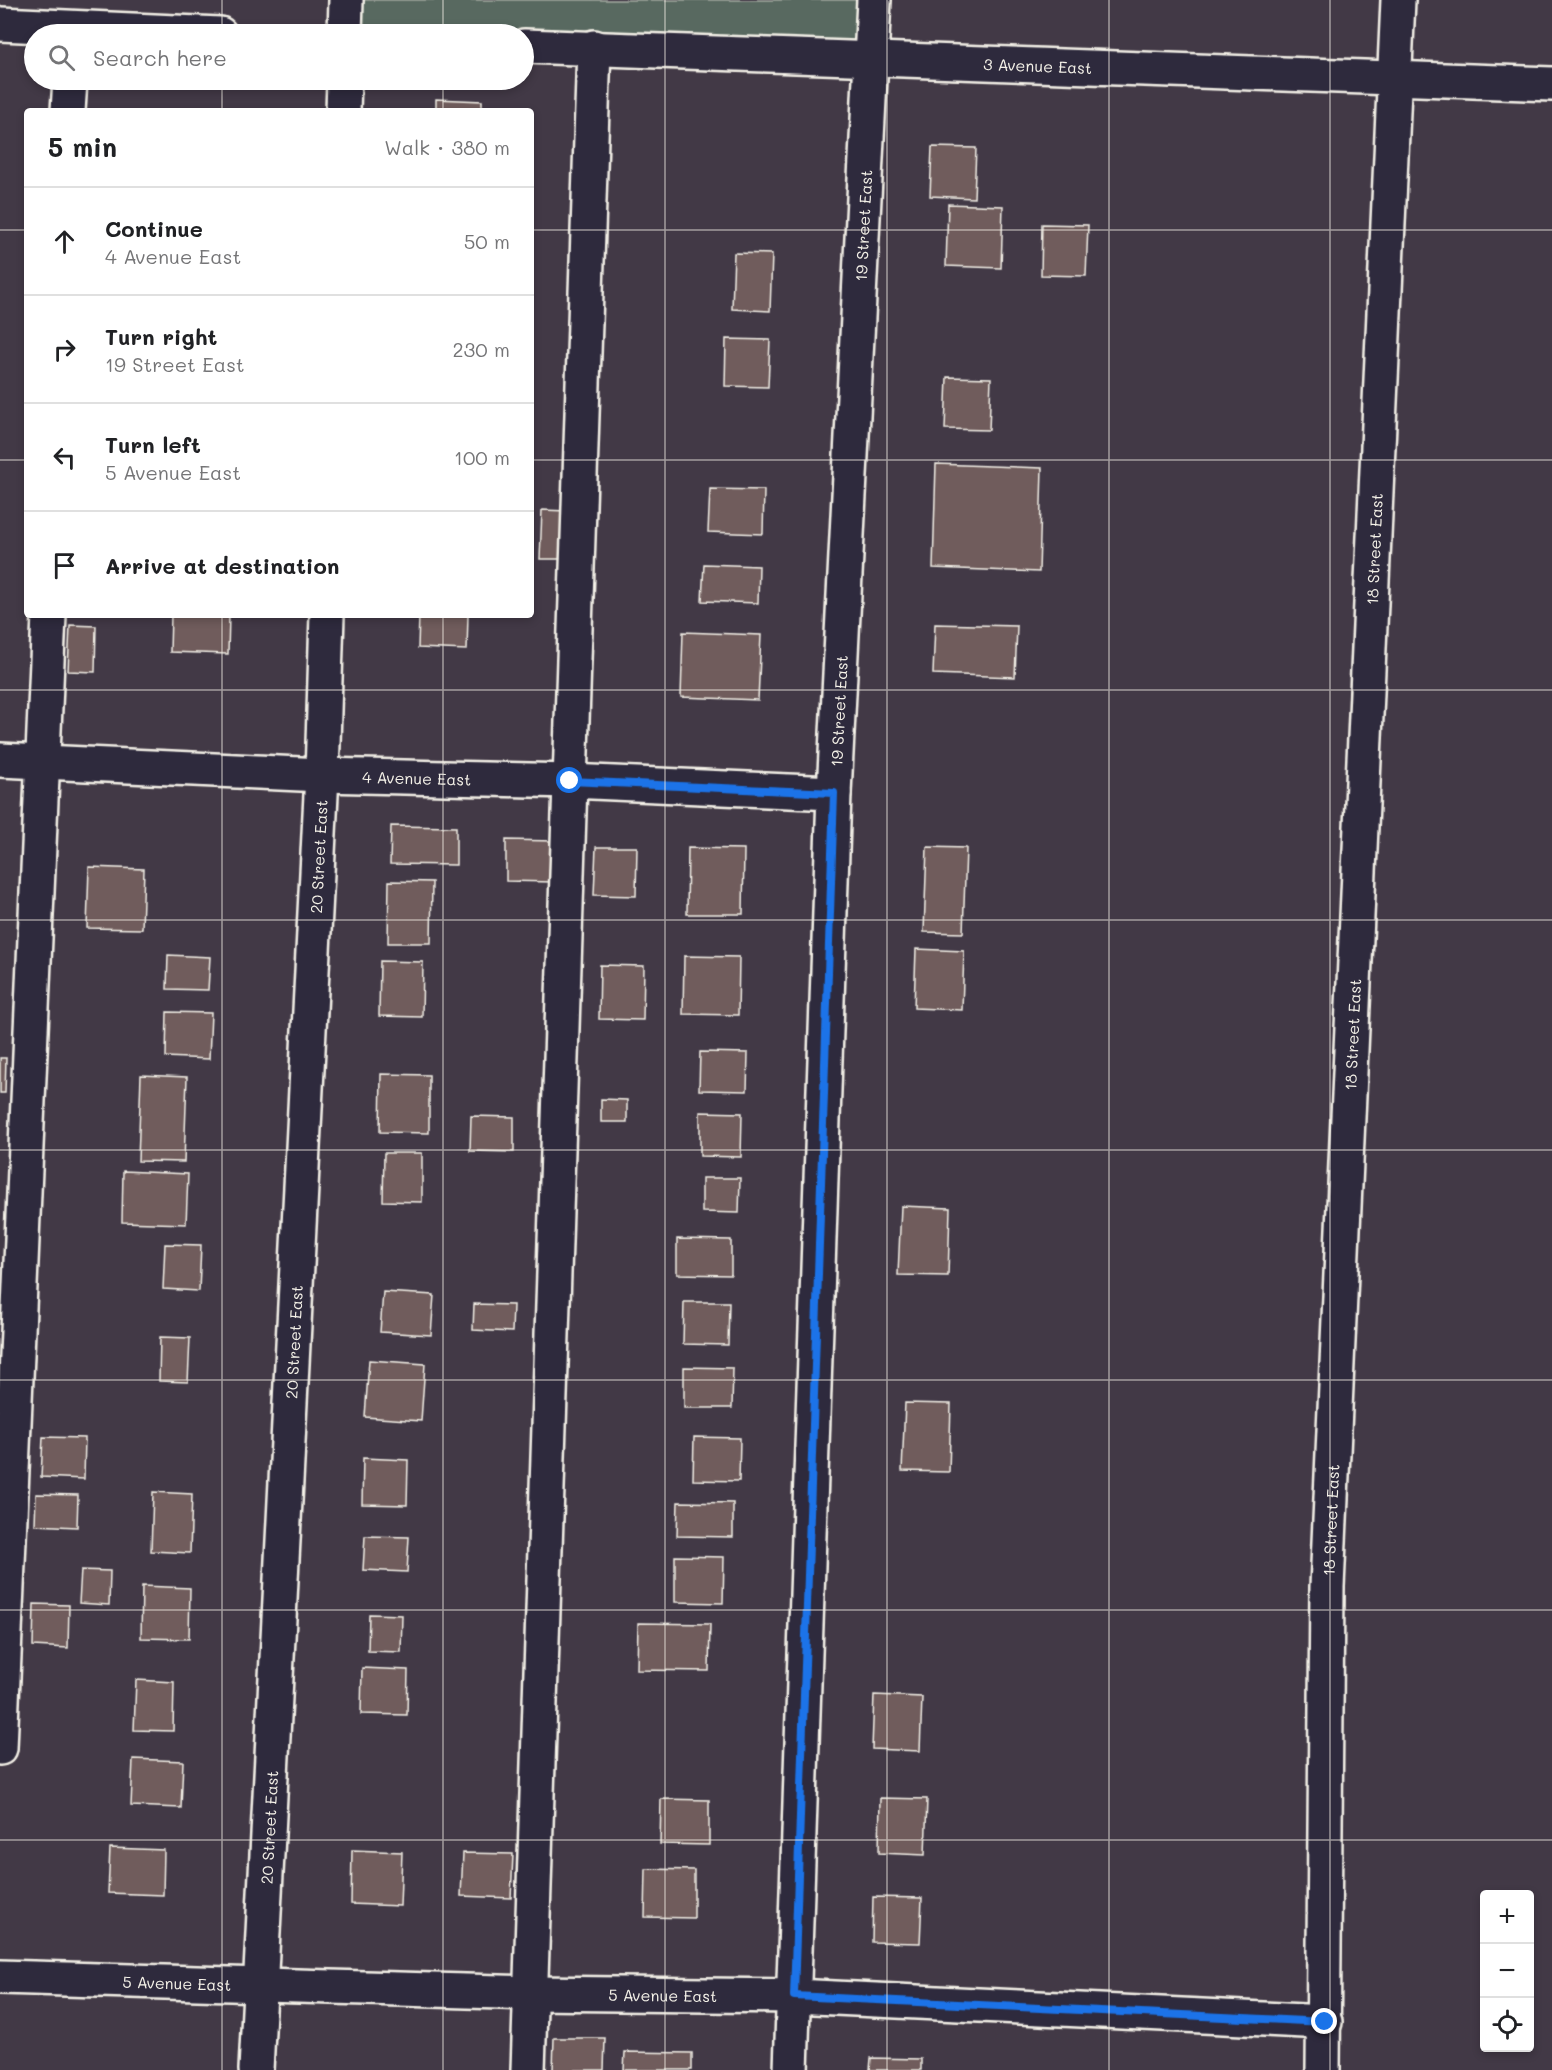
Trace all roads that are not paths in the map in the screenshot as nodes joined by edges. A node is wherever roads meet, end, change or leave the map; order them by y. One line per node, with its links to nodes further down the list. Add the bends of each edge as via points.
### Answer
1 (346, 0): 7 (street)
2 (874, 0): 10 (street, 19 Street East)
3 (1398, 0): 11 (street, 18 Street East)
4 (72, 20): 5 (street); 6 (street)
5 (0, 24)
6 (114, 24)
7 (345, 24)
8 (534, 46): 9 (street, 3 Avenue East)
9 (594, 47): 10 (street, 3 Avenue East); 22 (street)
10 (873, 60): 11 (street, 3 Avenue East); 23 (street, 19 Street East)
11 (1396, 77): 12 (street, 3 Avenue East); 29 (street, 18 Street East, via 1327,1587)
12 (1552, 84)
13 (69, 90): 15 (street)
14 (344, 90): 16 (street)
15 (68, 108)
16 (343, 108)
17 (49, 618): 20 (street)
18 (327, 618): 21 (street, 20 Street East)
19 (0, 760): 20 (street, 4 Avenue East)
20 (44, 762): 21 (street, 4 Avenue East); 24 (street)
21 (322, 775): 22 (street, 4 Avenue East); 26 (street, 20 Street East)
22 (570, 781): 23 (street, 4 Avenue East); 27 (street)
23 (834, 793): 28 (street, 19 Street East)
24 (0, 1748)
25 (0, 1977): 26 (street, 5 Avenue East)
26 (260, 1986): 27 (street, 5 Avenue East); 30 (street, 20 Street East)
27 (532, 1993): 28 (street, 5 Avenue East); 31 (street)
28 (794, 1996): 29 (street, 5 Avenue East); 32 (street, 19 Street East)
29 (1325, 2022): 33 (street, 18 Street East)
30 (256, 2070)
31 (528, 2070)
32 (791, 2070)
33 (1323, 2070)

